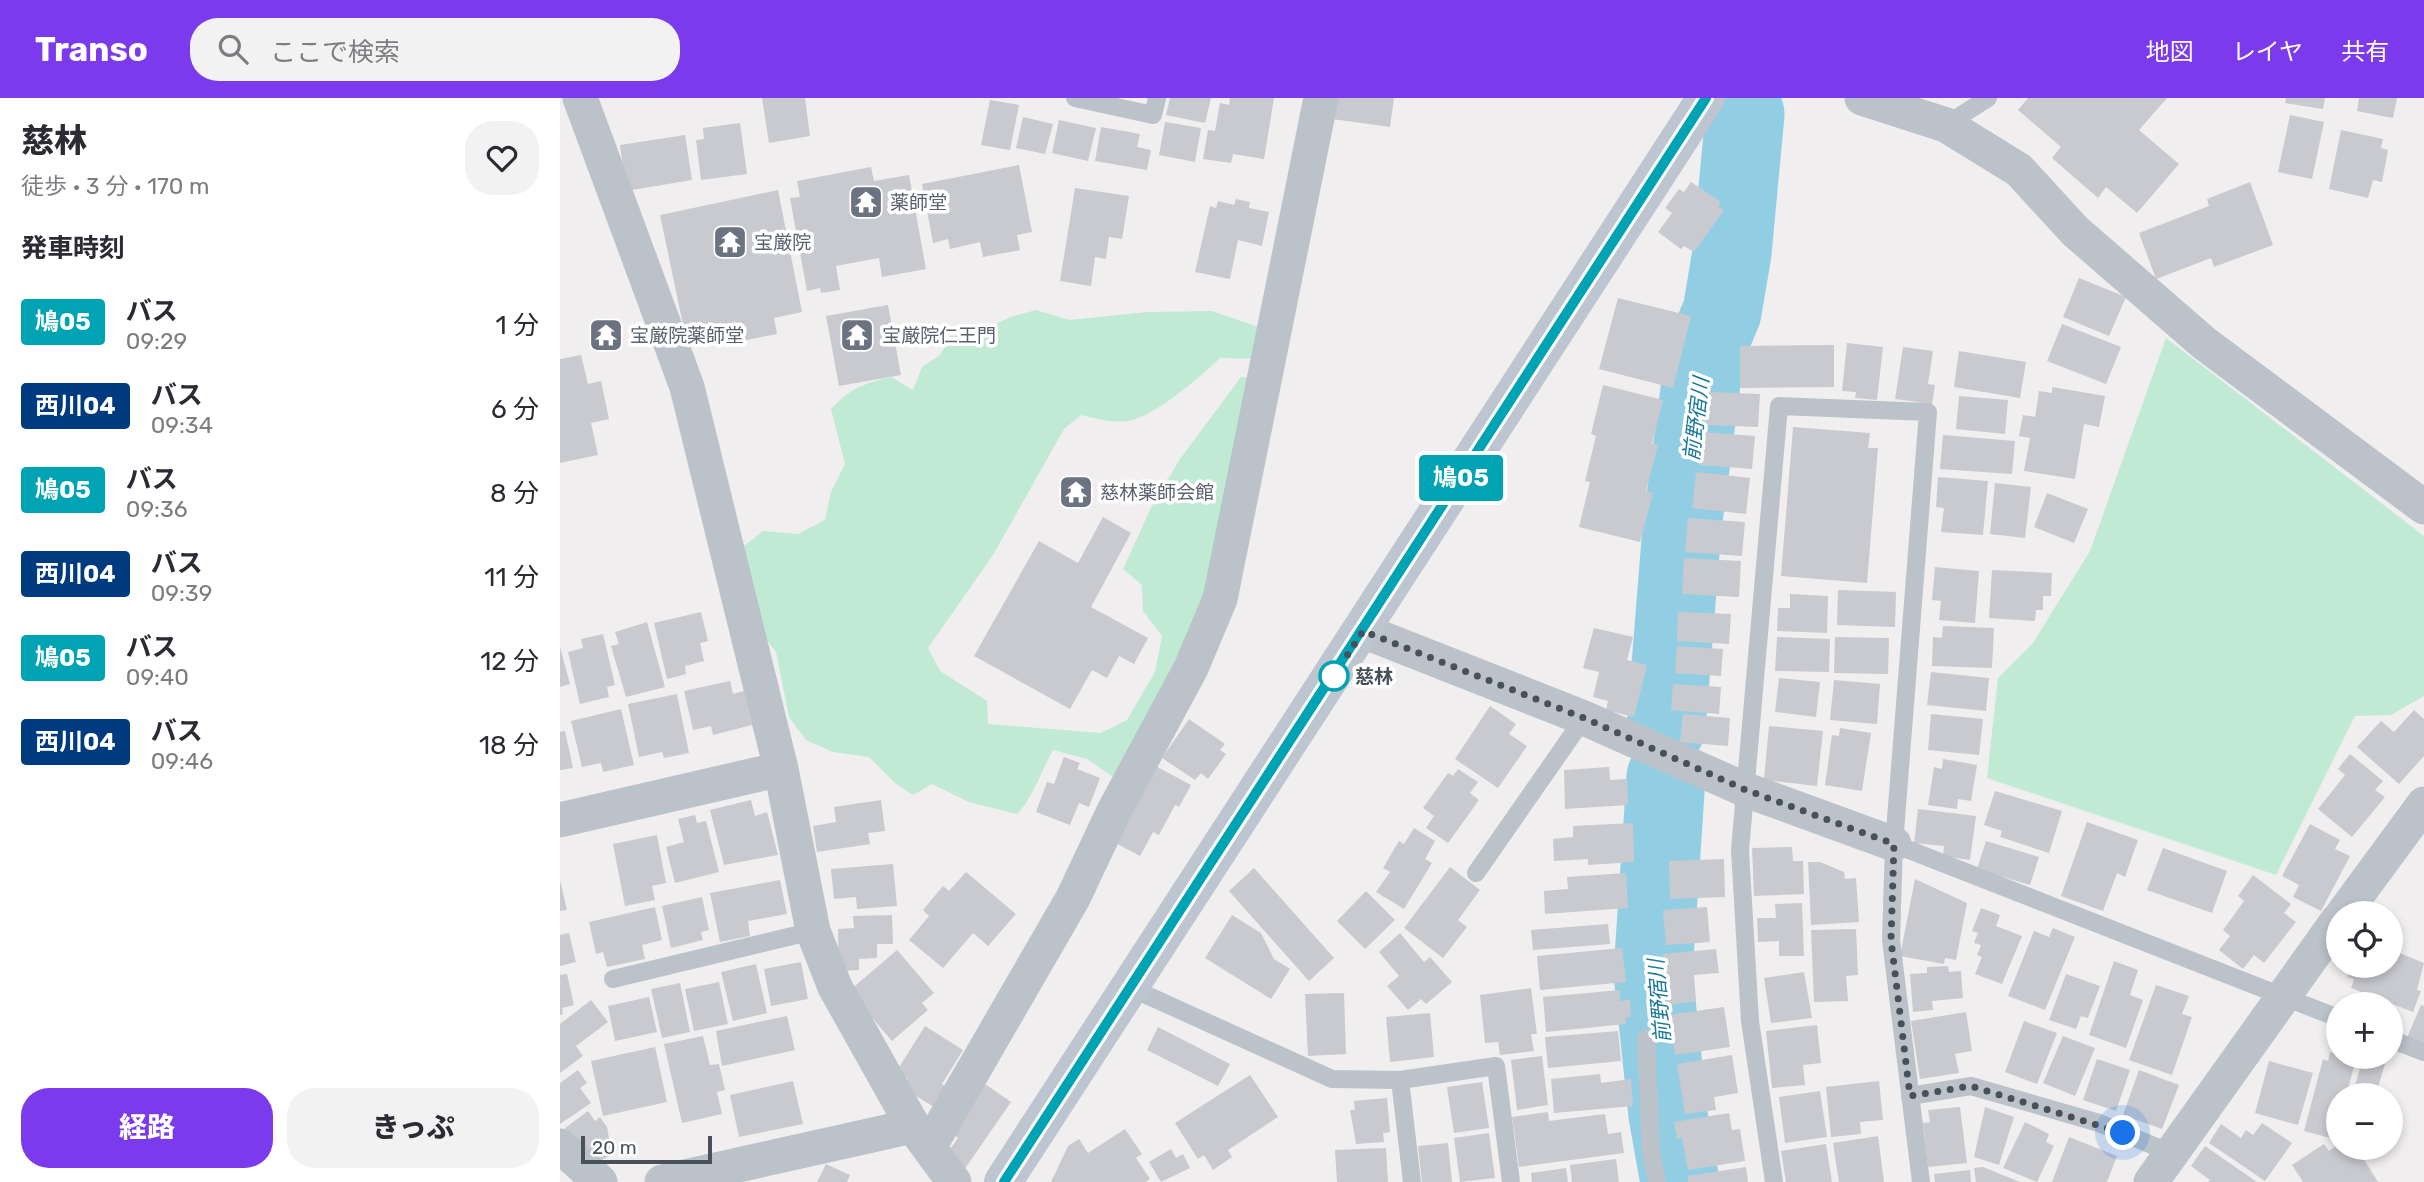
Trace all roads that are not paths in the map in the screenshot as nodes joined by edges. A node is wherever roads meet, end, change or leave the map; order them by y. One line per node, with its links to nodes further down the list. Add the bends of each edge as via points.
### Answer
1 (580, 98): 12 (street, via 687,387)
2 (1075, 98): 3 (lane, via 1153,115)
3 (1157, 98)
4 (1321, 98): 30 (street, via 1220,599 1191,668 1114,810 1073,898)
5 (1706, 98): 10 (main road)
6 (1862, 98): 8 (street)
7 (1988, 98): 8 (lane)
8 (1946, 125): 9 (street, via 2019,170 2075,231 2203,343)
9 (2424, 507)
10 (1363, 631): 11 (street); 22 (main road)
11 (1584, 718): 13 (street); 17 (lane)
12 (781, 769): 15 (street); 19 (street)
13 (1746, 790): 16 (street); 16 (lane, via 1779,406 1928,412); 40 (lane, via 1740,850 1750,1021)
14 (2424, 804): 18 (street)
15 (560, 820)
16 (1894, 844): 23 (lane); 29 (lane, via 1891,940)
17 (1476, 873)
18 (2353, 901)
19 (813, 931): 21 (lane); 30 (street, via 835,987)
20 (2326, 936): 23 (street)
21 (613, 979)
22 (1131, 988): 28 (lane, via 1332,1079); 36 (main road)
23 (2281, 996): 24 (lane); 32 (street)
24 (2326, 1013)
25 (1646, 1038): 39 (lane, via 1651,1151)
26 (2403, 1044): 27 (lane)
27 (2424, 1052)
28 (1400, 1080): 37 (lane); 38 (lane, via 1496,1066)
29 (1910, 1096): 32 (lane, via 1971,1086 2099,1123); 41 (lane)
30 (921, 1136): 34 (street); 35 (street)
31 (560, 1146): 33 (street)
32 (2171, 1153): 42 (street)
33 (600, 1182)
34 (662, 1182)
35 (954, 1182)
36 (1003, 1182)
37 (1412, 1182)
38 (1511, 1182)
39 (1657, 1182)
40 (1774, 1182)
41 (1921, 1182)
42 (2151, 1182)

